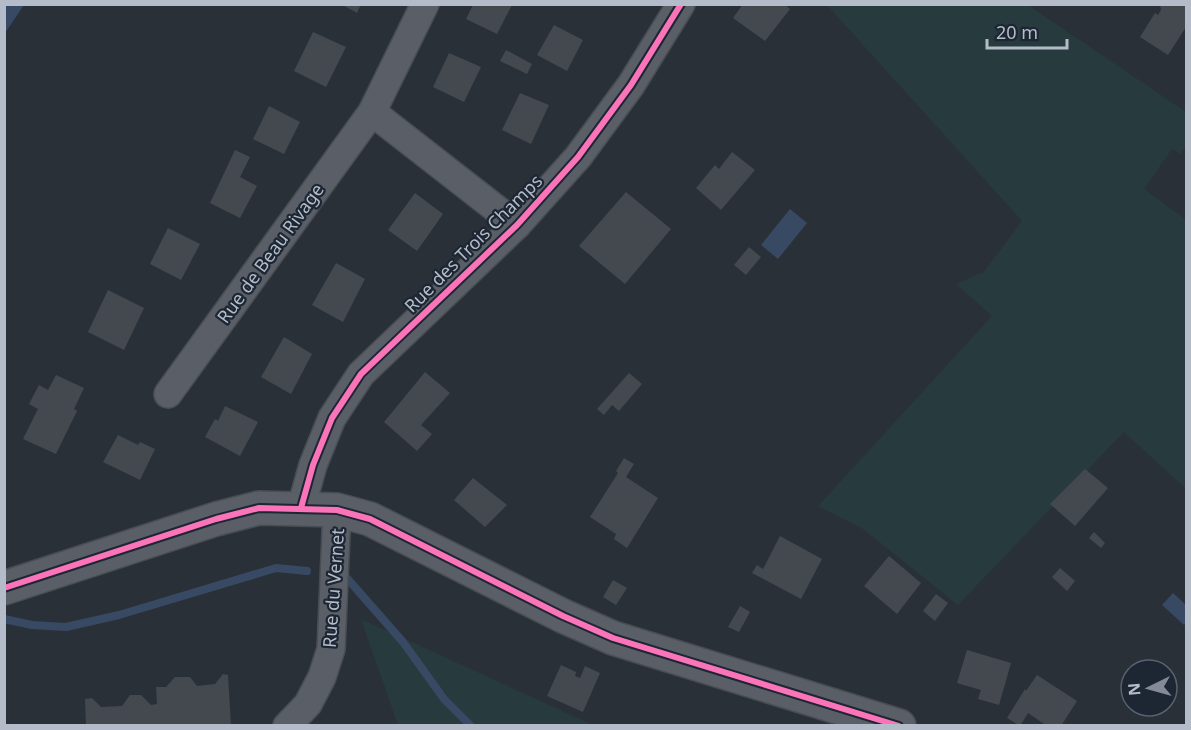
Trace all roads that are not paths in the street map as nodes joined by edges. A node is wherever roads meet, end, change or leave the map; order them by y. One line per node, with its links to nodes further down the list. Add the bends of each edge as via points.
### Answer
1 (425, 4): 3 (street, Rue de Beau Rivage)
2 (681, 4): 4 (street, Rue des Trois Champs, via 631,85 578,157)
3 (372, 112): 4 (street); 5 (street, Rue de Beau Rivage)
4 (517, 225): 6 (street, Rue des Trois Champs, via 361,374 332,418)
5 (168, 394)
6 (301, 508): 7 (street); 8 (street, via 260,508 216,519)
7 (338, 510): 9 (street, Rue du Vernet, via 331,649 308,704); 10 (street, via 370,519 614,638)
8 (4, 588)
9 (287, 726)
10 (899, 726)

